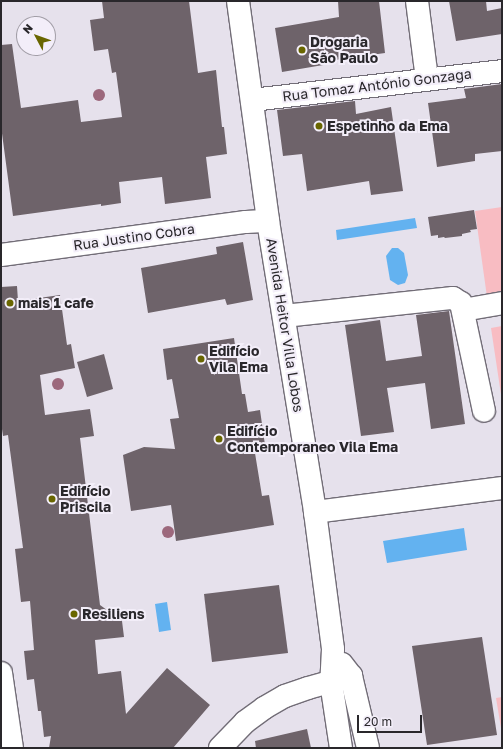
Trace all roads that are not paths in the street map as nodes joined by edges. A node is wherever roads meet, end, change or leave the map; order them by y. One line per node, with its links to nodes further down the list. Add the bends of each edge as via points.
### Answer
1 (238, 1): 5 (street, Avenida Heitor Villa Lobos)
2 (417, 1): 4 (street)
3 (502, 71): 4 (street, Rua Tomaz António Gonzaga)
4 (427, 79): 5 (street, Rua Tomaz António Gonzaga)
5 (252, 100): 6 (street, Avenida Heitor Villa Lobos)
6 (268, 221): 7 (street, Rua Justino Cobra); 10 (street, Avenida Heitor Villa Lobos)
7 (1, 255)
8 (502, 303): 9 (street)
9 (463, 310): 10 (street, via 461,303 453,298); 11 (street)
10 (284, 316): 13 (street, Avenida Heitor Villa Lobos)
11 (484, 411)
12 (502, 488): 13 (street)
13 (315, 512): 15 (street, Avenida Heitor Villa Lobos, via 332,649)
14 (1, 673): 16 (street)
15 (341, 679): 17 (street, via 293,693 264,708 245,722); 18 (street, Avenida Heitor Villa Lobos); 19 (street, Avenida Heitor Villa Lobos)
16 (12, 748)
17 (220, 748)
18 (341, 748)
19 (368, 748)

